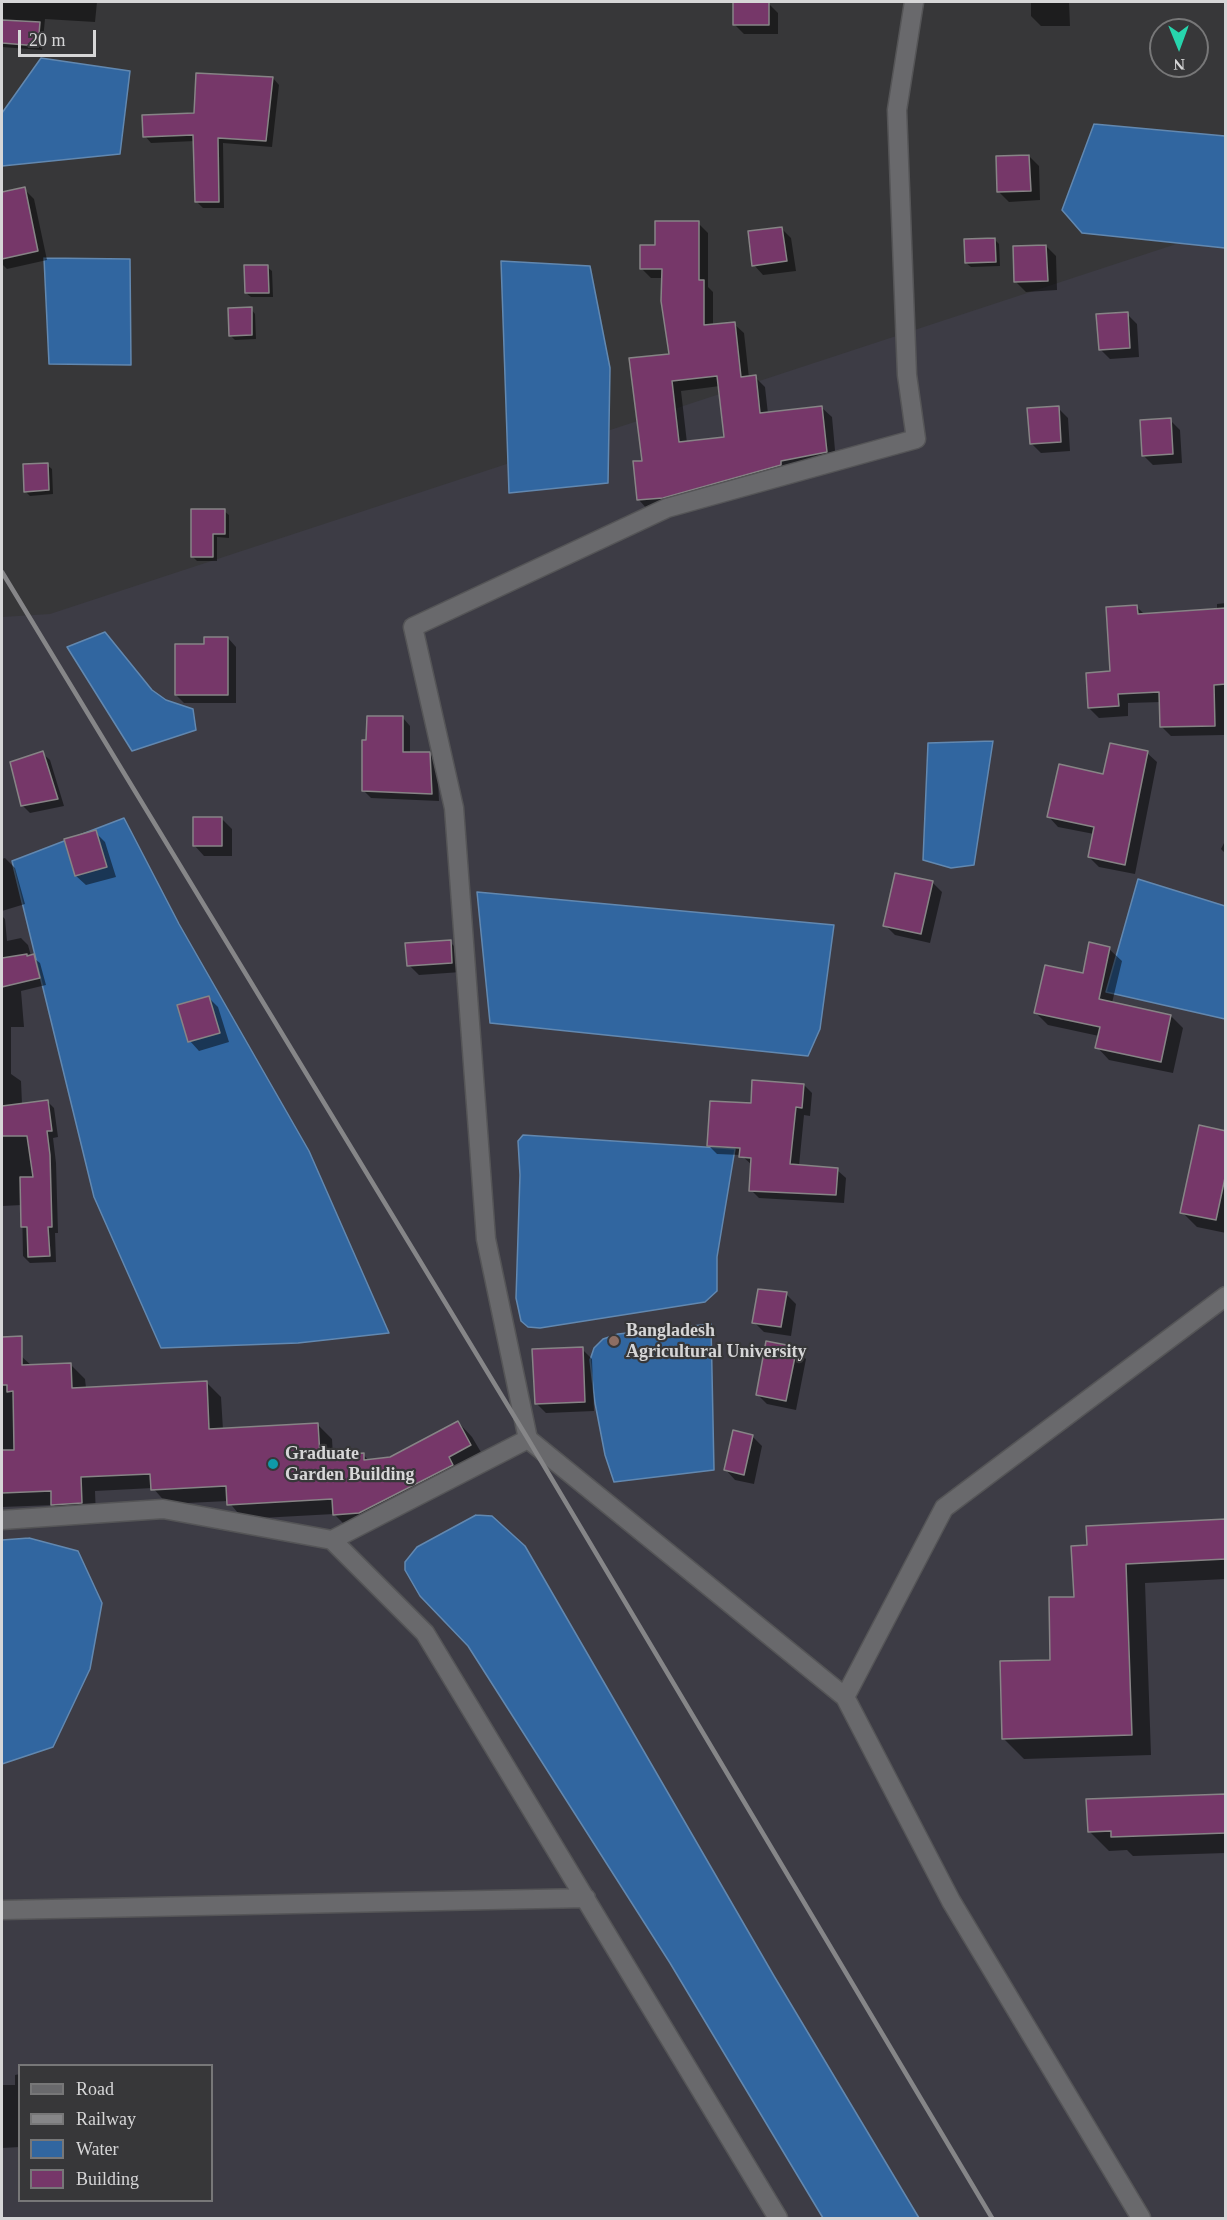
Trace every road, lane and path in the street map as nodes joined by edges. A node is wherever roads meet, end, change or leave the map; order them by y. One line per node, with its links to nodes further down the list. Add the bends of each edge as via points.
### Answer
1 (914, 2): 3 (street, via 897,110 907,375 916,439 667,508 412,627 454,808 486,1239)
2 (1226, 1296): 6 (street, via 944,1508)
3 (528, 1439): 5 (street); 6 (street)
4 (2, 1520): 5 (street, via 163,1509)
5 (332, 1540): 7 (street, via 424,1633)
6 (845, 1697): 10 (street, via 951,1901)
7 (586, 1898): 8 (street); 9 (street)
8 (2, 1910)
9 (778, 2218)
10 (1141, 2218)

